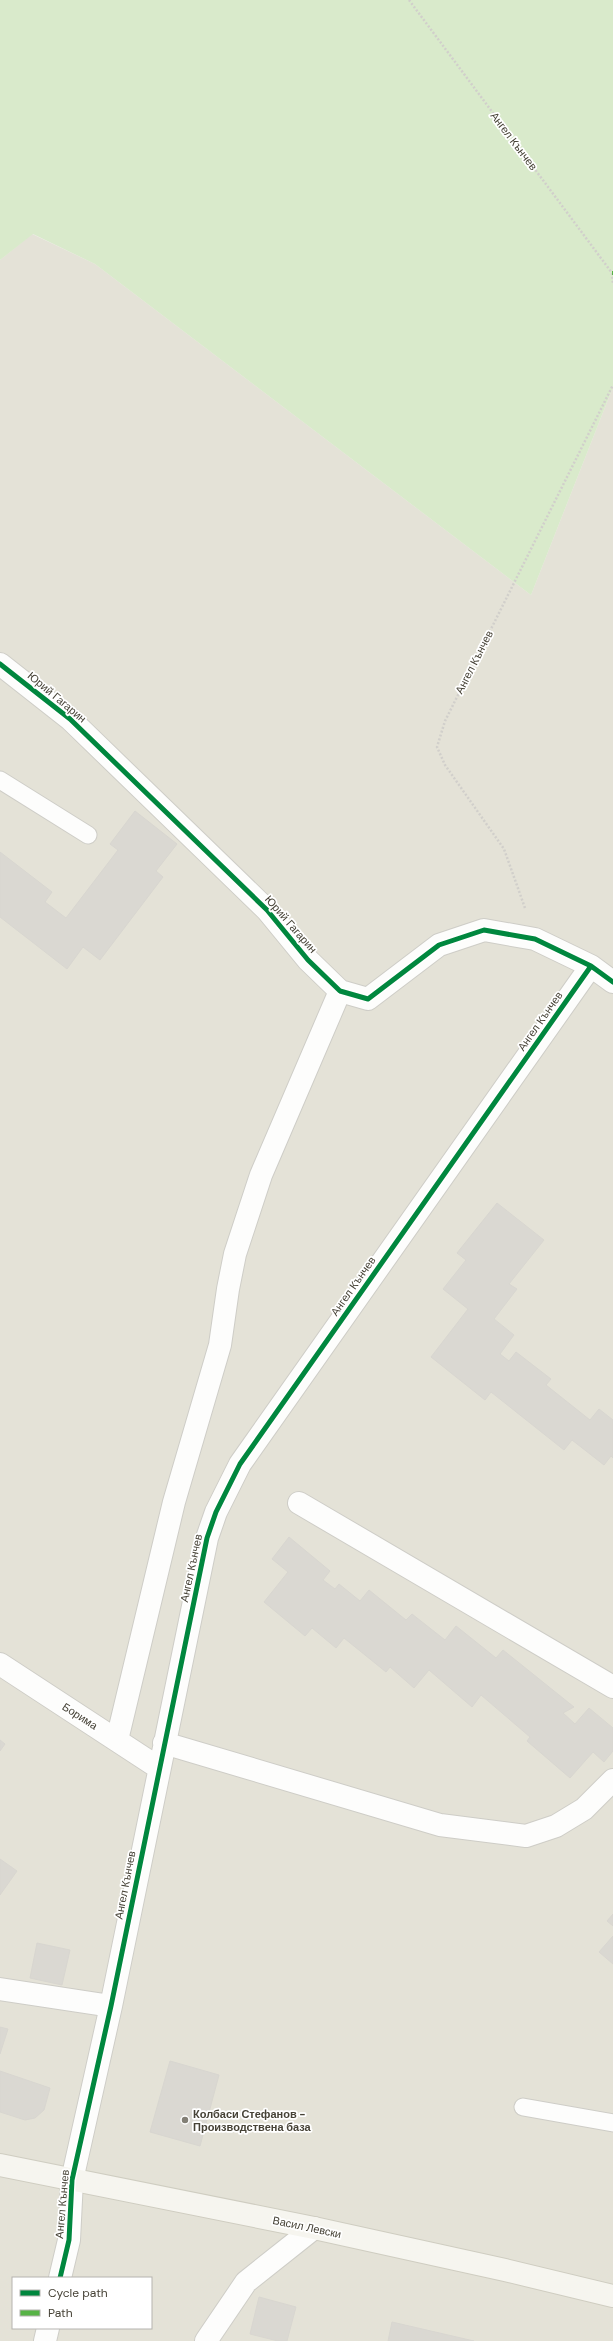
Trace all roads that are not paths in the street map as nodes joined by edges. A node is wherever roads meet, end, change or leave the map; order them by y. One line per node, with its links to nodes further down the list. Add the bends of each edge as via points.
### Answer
1 (0, 664): 6 (street, Юрий Гагарин, via 70,719 267,910 308,960)
2 (0, 780): 3 (lane)
3 (88, 835)
4 (591, 966): 5 (street, Юрий Гагарин); 6 (street, Юрий Гагарин, via 536,939 484,930 440,945 368,999); 11 (street, Ангел Кънчев, via 240,1464 216,1512 207,1538)
5 (613, 982)
6 (340, 991): 10 (street, via 261,1175 235,1254 220,1345 174,1502)
7 (299, 1503): 9 (street)
8 (0, 1664): 10 (street, Борима)
9 (613, 1687)
10 (117, 1740): 12 (street, Борима)
11 (164, 1743): 12 (street, Ангел Кънчев); 13 (street, via 440,1825 526,1836 556,1826 584,1809)
12 (159, 1768): 15 (street, Ангел Кънчев)
13 (613, 1780)
14 (0, 1989): 15 (street)
15 (111, 2006): 19 (street, Ангел Кънчев)
16 (523, 2107): 17 (lane)
17 (613, 2123)
18 (0, 2165): 19 (street, Васил Левски)
19 (72, 2180): 20 (street, Васил Левски); 21 (street, Ангел Кънчев, via 69,2240)
20 (314, 2228): 22 (street, Васил Левски); 25 (street, via 246,2282)
21 (60, 2277)
22 (613, 2296)
23 (48, 2329): 24 (street)
24 (45, 2341)
25 (206, 2341)

